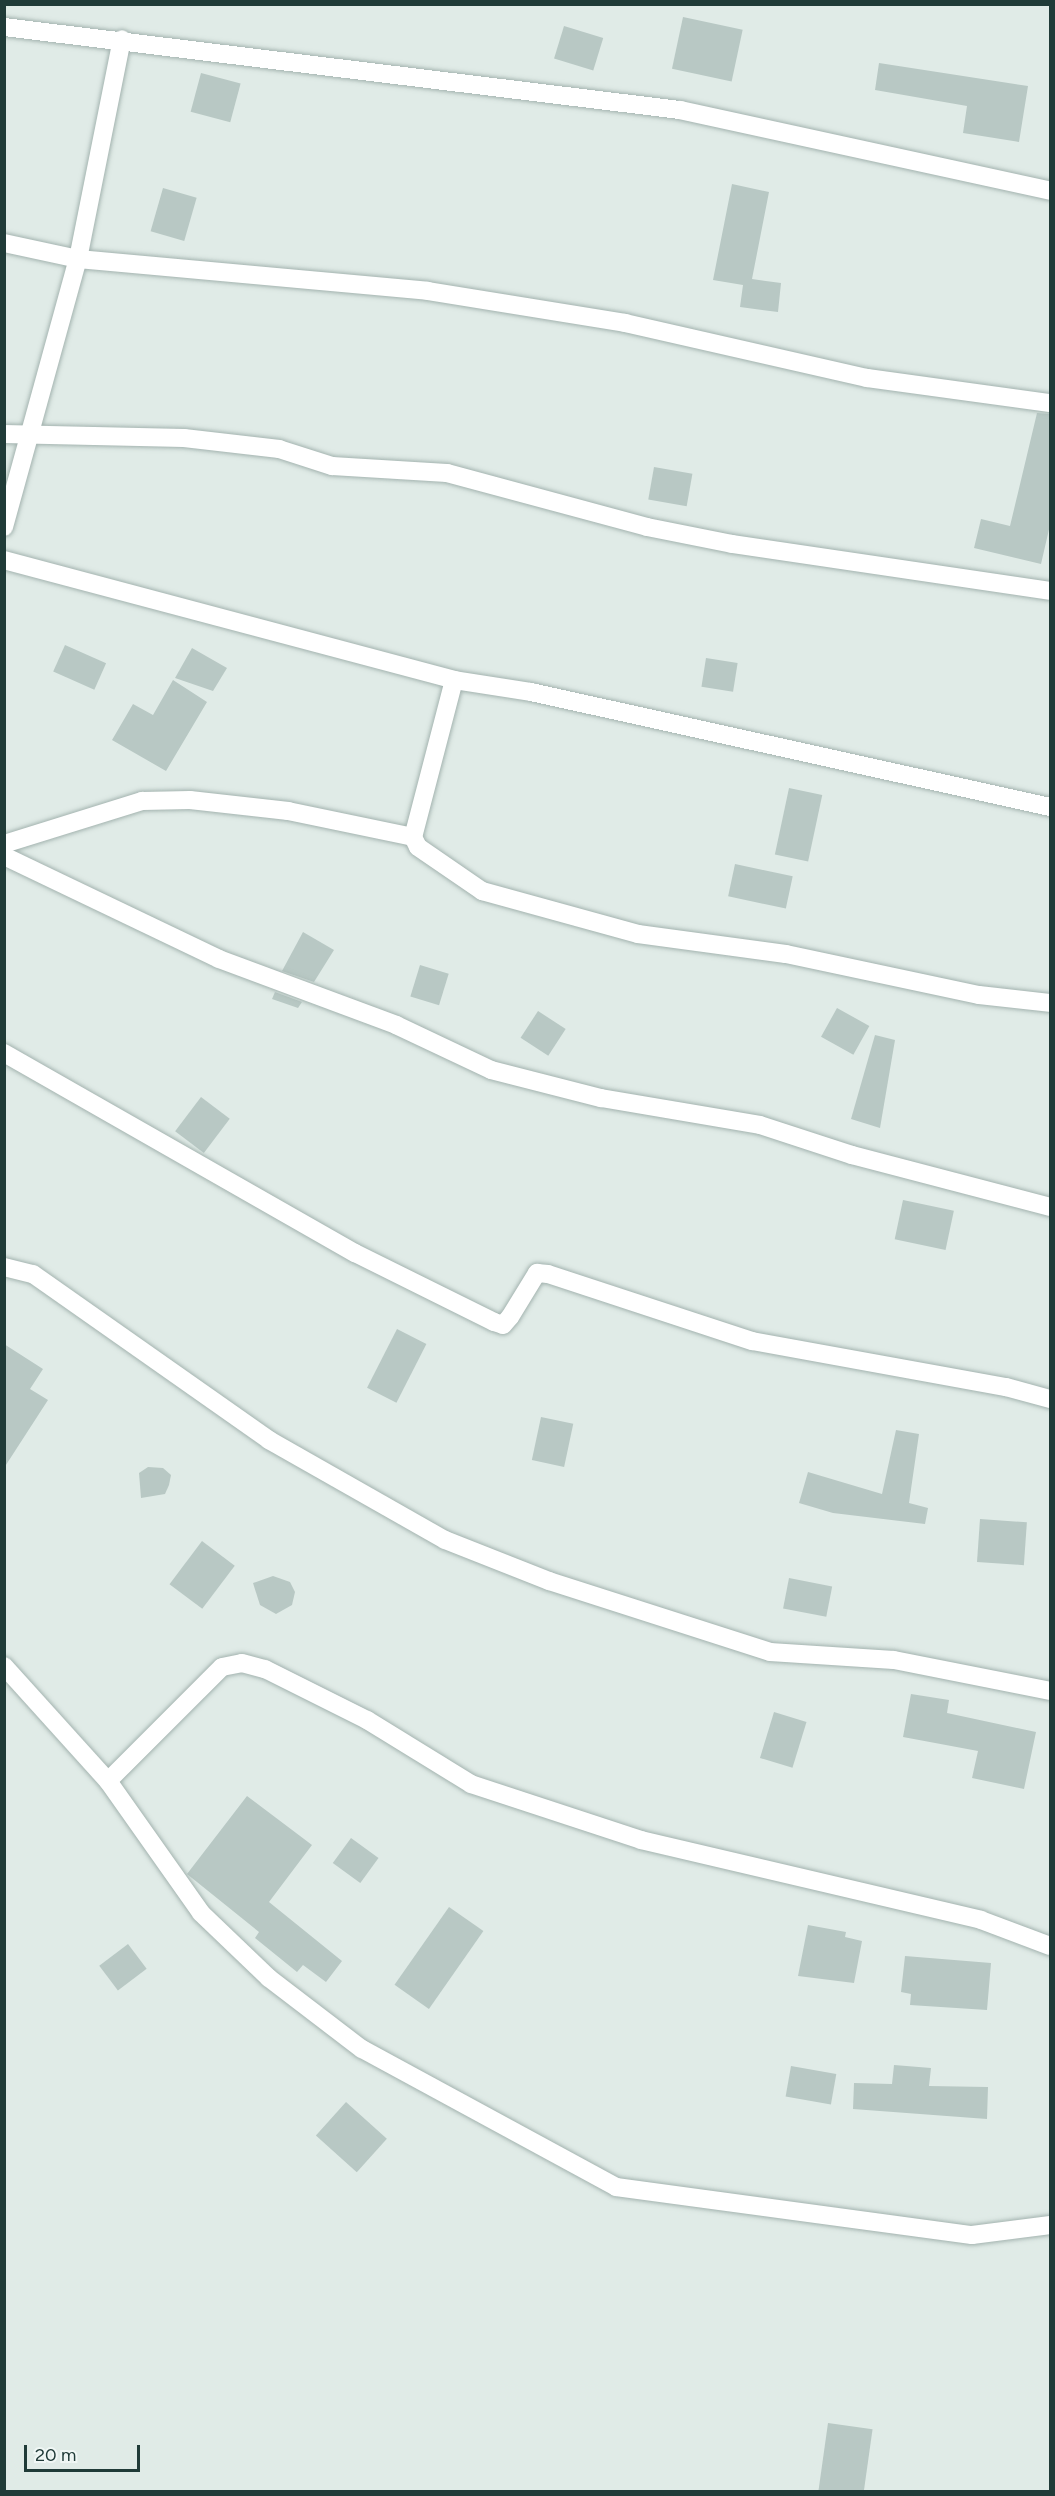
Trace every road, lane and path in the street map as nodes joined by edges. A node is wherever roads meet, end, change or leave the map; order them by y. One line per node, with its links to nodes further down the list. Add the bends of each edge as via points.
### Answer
1 (4, 27): 2 (street)
2 (122, 39): 3 (street, via 680,110); 5 (street)
3 (1050, 191)
4 (4, 243): 5 (street)
5 (78, 259): 6 (street, via 428,291 626,323 867,378); 8 (street)
6 (1050, 403)
7 (4, 434): 8 (street)
8 (30, 435): 9 (street); 11 (street, via 184,438 279,449 332,466 447,473 722,542)
9 (4, 528)
10 (4, 560): 12 (street)
11 (1050, 591)
12 (454, 680): 13 (street, via 531,693); 14 (street)
13 (1050, 807)
14 (412, 837): 15 (street, via 288,811 190,801 142,801); 17 (street, via 418,847 482,891 543,910 638,934 786,954 979,995)
15 (4, 844)
16 (4, 856): 19 (street, via 219,959 396,1025 491,1070 601,1098 760,1125 852,1155)
17 (1050, 1003)
18 (4, 1053): 21 (street, via 355,1253 503,1325 537,1273 548,1274 752,1341 1006,1387)
19 (1050, 1207)
20 (4, 1267): 23 (street, via 33,1274 269,1440 445,1540 549,1581 770,1652 894,1660)
21 (1050, 1400)
22 (4, 1666): 24 (street)
23 (1050, 1691)
24 (108, 1780): 25 (street, via 222,1667 242,1663 265,1669 367,1720 471,1784 641,1840 981,1920); 26 (street, via 201,1913 269,1978 362,2049 616,2187 972,2235)
25 (1050, 1946)
26 (1050, 2225)

